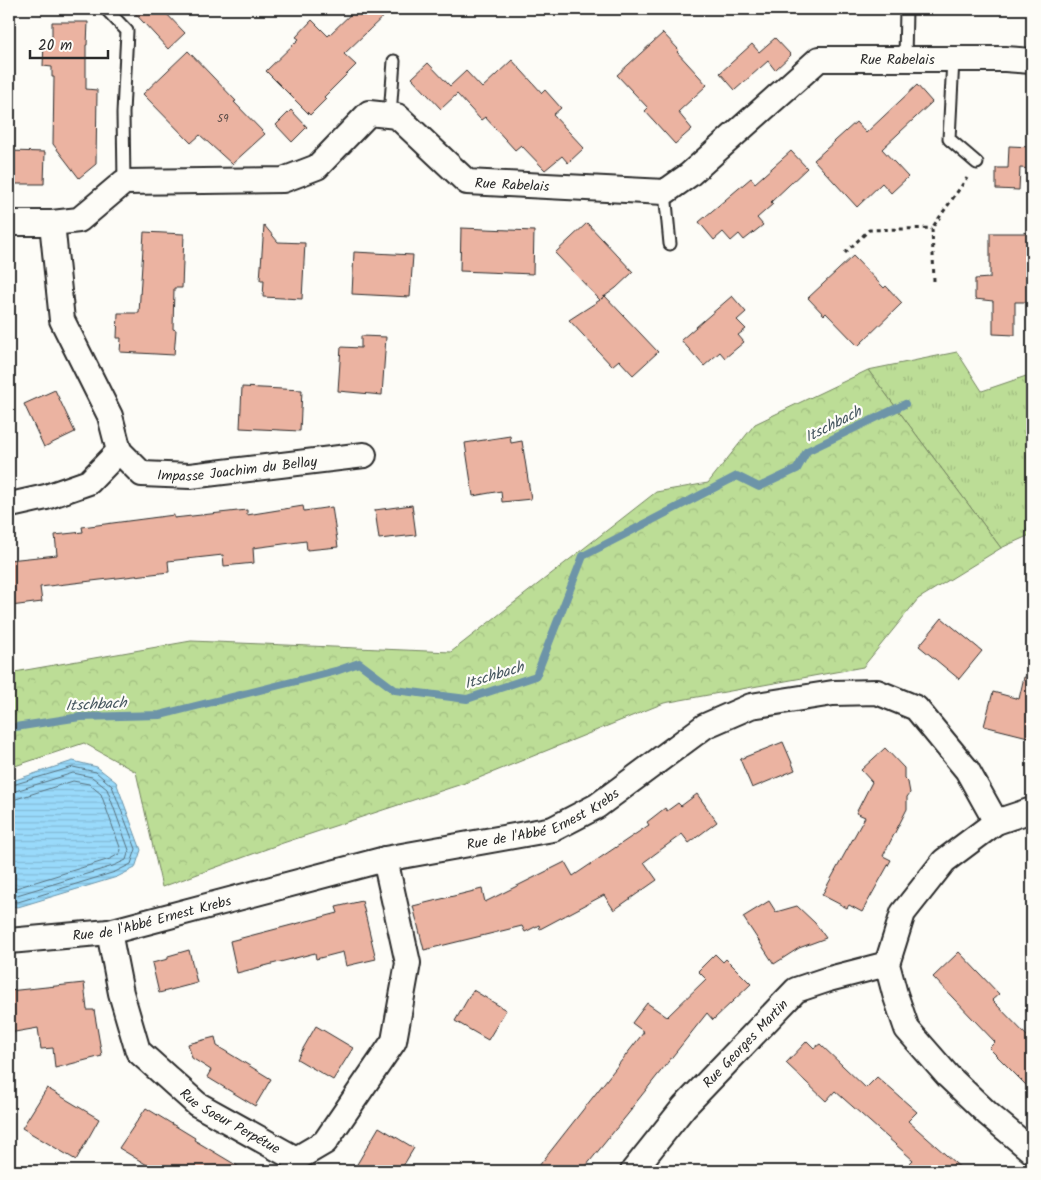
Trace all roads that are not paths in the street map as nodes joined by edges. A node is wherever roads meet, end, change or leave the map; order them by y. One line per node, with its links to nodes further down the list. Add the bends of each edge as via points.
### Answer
1 (106, 9): 9 (lane, via 128,32 123,114)
2 (906, 9): 3 (lane)
3 (905, 59): 4 (street, Rue Rabelais); 10 (street, Rue Rabelais, via 819,59 689,175)
4 (953, 59): 6 (street, Rue Rabelais); 8 (lane, via 949,139)
5 (394, 61): 7 (lane)
6 (1032, 61)
7 (390, 115): 9 (street, via 369,113 317,167 283,180); 10 (street, Rue Rabelais, via 397,116 466,182)
8 (977, 163)
9 (124, 182): 12 (street, via 79,220)
10 (665, 192): 13 (lane)
11 (9, 223): 12 (street)
12 (52, 223): 14 (street, via 62,320 110,416)
13 (670, 244)
14 (119, 451): 15 (street, Impasse Joachim du Bellay, via 142,474 190,476); 16 (street, via 89,482)
15 (364, 455)
16 (15, 504)
17 (1032, 810): 18 (street)
18 (996, 822): 19 (street, Rue de l'Abbé Ernest Krebs, via 967,770 916,708 877,692 833,693 751,706 705,726 597,806 553,829); 22 (street, via 944,861 903,913)
19 (384, 858): 20 (street, Rue de l'Abbé Ernest Krebs); 20 (street, Rue Soeur Perpétue, via 408,963 394,1041 325,1142 296,1159 197,1104 138,1051 121,993)
20 (109, 932): 21 (street, Rue de l'Abbé Ernest Krebs)
21 (9, 941)
22 (887, 964): 23 (street, via 907,1029 948,1076); 24 (street, Rue Georges Martin, via 796,990 684,1107)
23 (1032, 1151)
24 (633, 1171)

